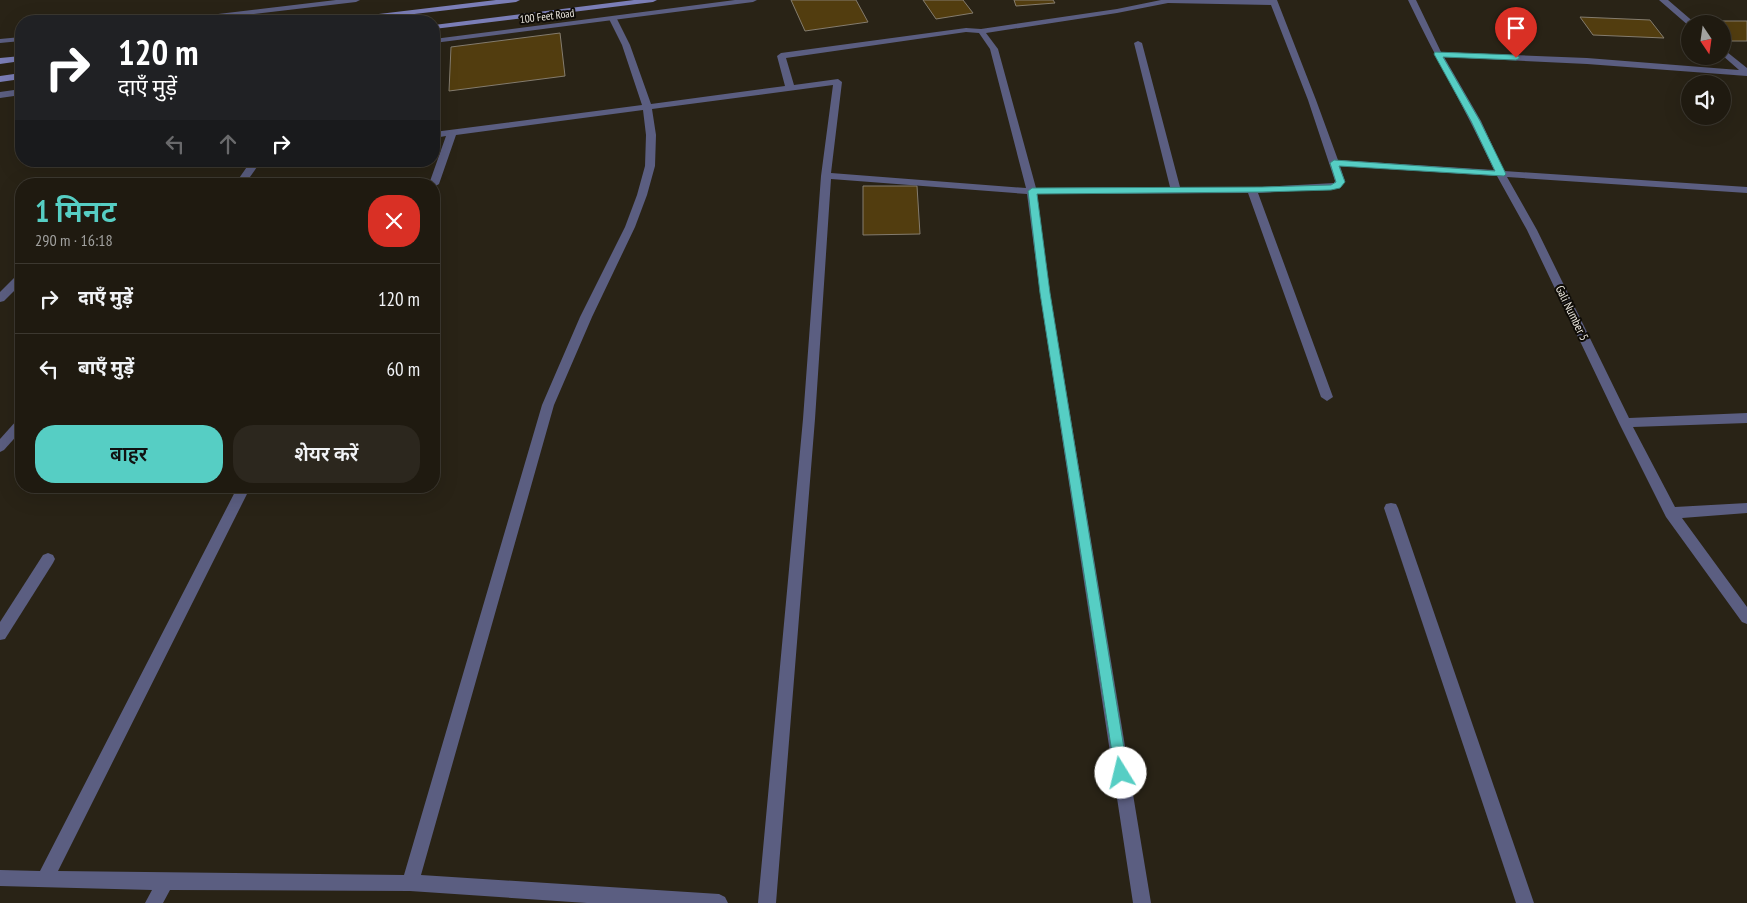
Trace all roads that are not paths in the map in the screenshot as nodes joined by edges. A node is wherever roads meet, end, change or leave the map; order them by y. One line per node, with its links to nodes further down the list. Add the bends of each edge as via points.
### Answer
1 (356, 0): 8 (street)
2 (516, 0): 10 (main road)
3 (653, 0): 13 (main road)
4 (753, 0): 12 (street, 100 Feet Road)
5 (1412, 0): 19 (street, Gali Number 5)
6 (1663, 0): 11 (street)
7 (1273, 2): 14 (street, via 1168,1); 32 (street)
8 (307, 3): 9 (street)
9 (220, 15)
10 (388, 15)
11 (1681, 15)
12 (613, 19): 16 (street, 100 Feet Road); 29 (street, via 626,45)
13 (440, 26)
14 (981, 30): 26 (street, via 781,56); 41 (street, via 994,49)
15 (15, 40): 17 (street)
16 (440, 40)
17 (0, 41)
18 (1138, 44): 38 (street)
19 (1438, 54): 23 (street); 35 (street, Gali Number 5, via 1476,121)
20 (1731, 58): 23 (street)
21 (15, 60): 22 (main road)
22 (0, 61)
23 (1747, 72)
24 (15, 77): 25 (main road)
25 (0, 78)
26 (790, 88): 29 (street); 36 (street, via 838,82)
27 (15, 93): 28 (street)
28 (0, 94)
29 (647, 106): 30 (street); 59 (street, via 651,135 650,166 642,195 548,405)
30 (452, 132): 31 (street); 34 (street)
31 (440, 134)
32 (1334, 163): 35 (street); 39 (street, via 1340,182 1337,186)
33 (252, 167): 37 (street)
34 (440, 167)
35 (1501, 174): 40 (street); 46 (street, Gali Number 5, via 1532,230)
36 (826, 176): 41 (street); 62 (street, via 809,419)
37 (244, 178)
38 (1176, 190): 39 (street); 41 (street)
39 (1252, 190): 44 (street)
40 (1747, 190)
41 (1032, 191): 63 (street, via 1045,293)
42 (15, 284): 43 (street)
43 (0, 298)
44 (1327, 397)
45 (1747, 418): 46 (street)
46 (1625, 423): 52 (street, Gali Number 5)
47 (15, 431): 48 (street)
48 (0, 447)
49 (241, 493): 57 (street)
50 (1391, 508): 64 (street)
51 (1747, 508): 52 (street)
52 (1671, 513): 54 (street, Gali Number 5)
53 (48, 559): 55 (street)
54 (1747, 618)
55 (0, 634)
56 (0, 878): 57 (street)
57 (45, 878): 58 (street)
58 (165, 882): 59 (street); 60 (street)
59 (410, 882): 61 (street)
60 (154, 903)
61 (719, 903)
62 (767, 903)
63 (1142, 903)
64 (1525, 903)

